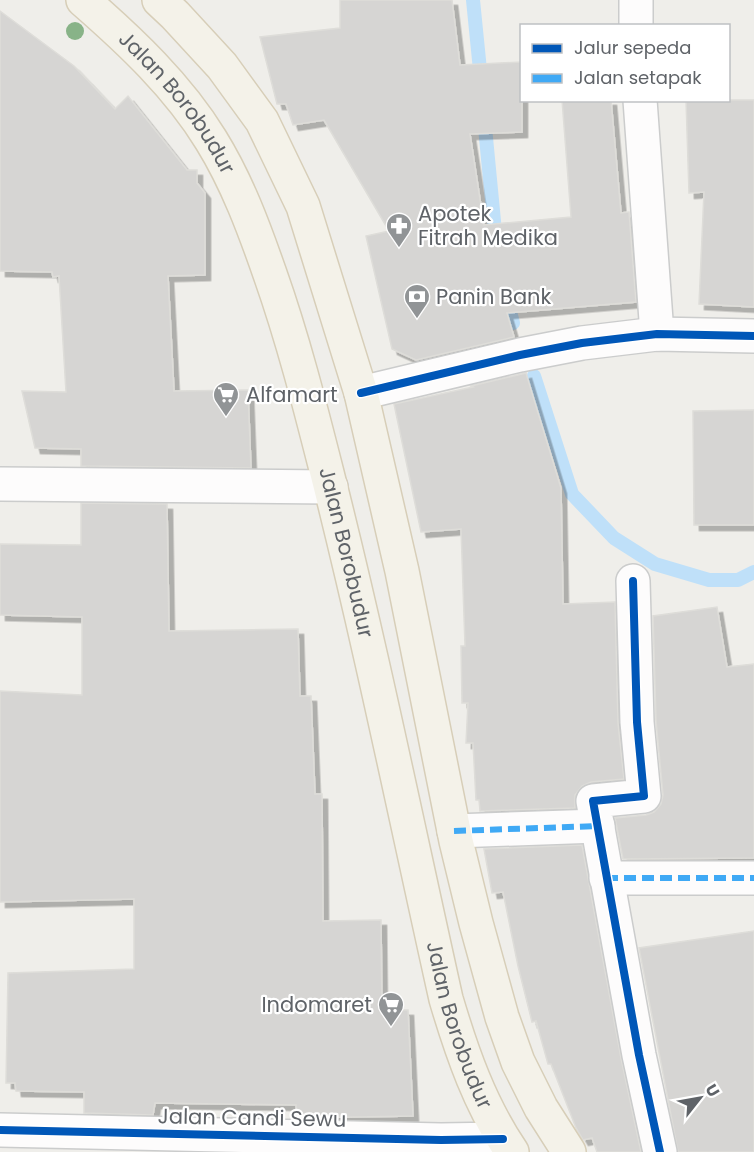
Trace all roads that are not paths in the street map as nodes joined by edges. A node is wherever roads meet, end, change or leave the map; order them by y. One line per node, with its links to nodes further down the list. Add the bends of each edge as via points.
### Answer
1 (83, 0): 10 (main road, Jalan Borobudur, via 174,88 211,139 233,180 255,229 288,325)
2 (159, 0): 8 (main road, Jalan Borobudur, via 222,66 261,121 303,206)
3 (636, 0): 4 (street)
4 (636, 24)
5 (640, 102): 6 (street)
6 (657, 334): 7 (street); 8 (street, via 531,352)
7 (754, 336)
8 (361, 393): 13 (main road, Jalan Borobudur, via 402,571)
9 (0, 483): 10 (street)
10 (330, 487): 18 (main road, Jalan Borobudur, via 446,999 466,1063 489,1116)
11 (633, 581): 12 (street, via 644,796 593,801)
12 (598, 826): 13 (street); 14 (street)
13 (454, 831): 19 (main road, Jalan Borobudur, via 502,1017 518,1062 541,1108)
14 (606, 878): 15 (street); 20 (street)
15 (754, 878)
16 (0, 1130): 17 (street, Jalan Candi Sewu)
17 (247, 1144): 18 (street, Jalan Candi Sewu, via 441,1140)
18 (507, 1145)
19 (570, 1152)
20 (660, 1152)

